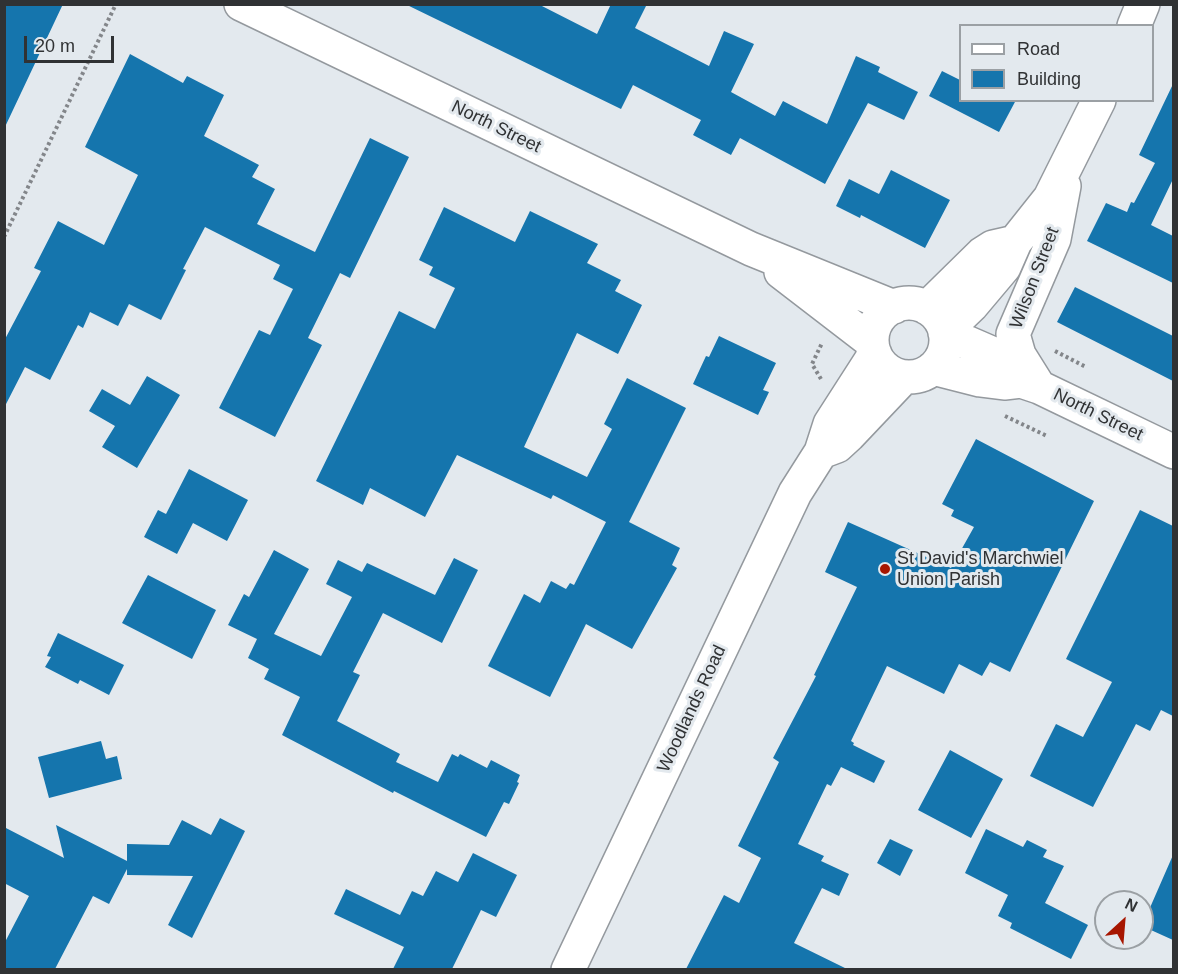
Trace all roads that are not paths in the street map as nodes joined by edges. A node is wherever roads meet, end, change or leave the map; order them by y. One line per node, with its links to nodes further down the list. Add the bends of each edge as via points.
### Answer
1 (241, 4): 6 (street, North Street)
2 (1143, 4): 3 (street)
3 (1135, 24)
4 (1098, 102): 5 (street, Wilson Street)
5 (1069, 164): 8 (street, Wilson Street, via 1050,198 1015,242 982,254); 11 (street, Wilson Street, via 1053,239 1013,334)
6 (751, 249): 7 (street, North Street); 9 (street, North Street)
7 (894, 307): 8 (street, via 916,304); 9 (street, via 878,320)
8 (939, 324): 10 (street, via 944,352); 11 (street, North Street, via 1005,359)
9 (874, 348): 10 (street, via 882,365 892,373); 12 (street, Woodlands Road, via 830,424)
10 (919, 372): 11 (street, North Street); 12 (street, Woodlands Road, via 837,446)
11 (1030, 384): 13 (street, North Street)
12 (821, 452): 14 (street, Woodlands Road, via 795,493)
13 (1173, 452)
14 (568, 969)

